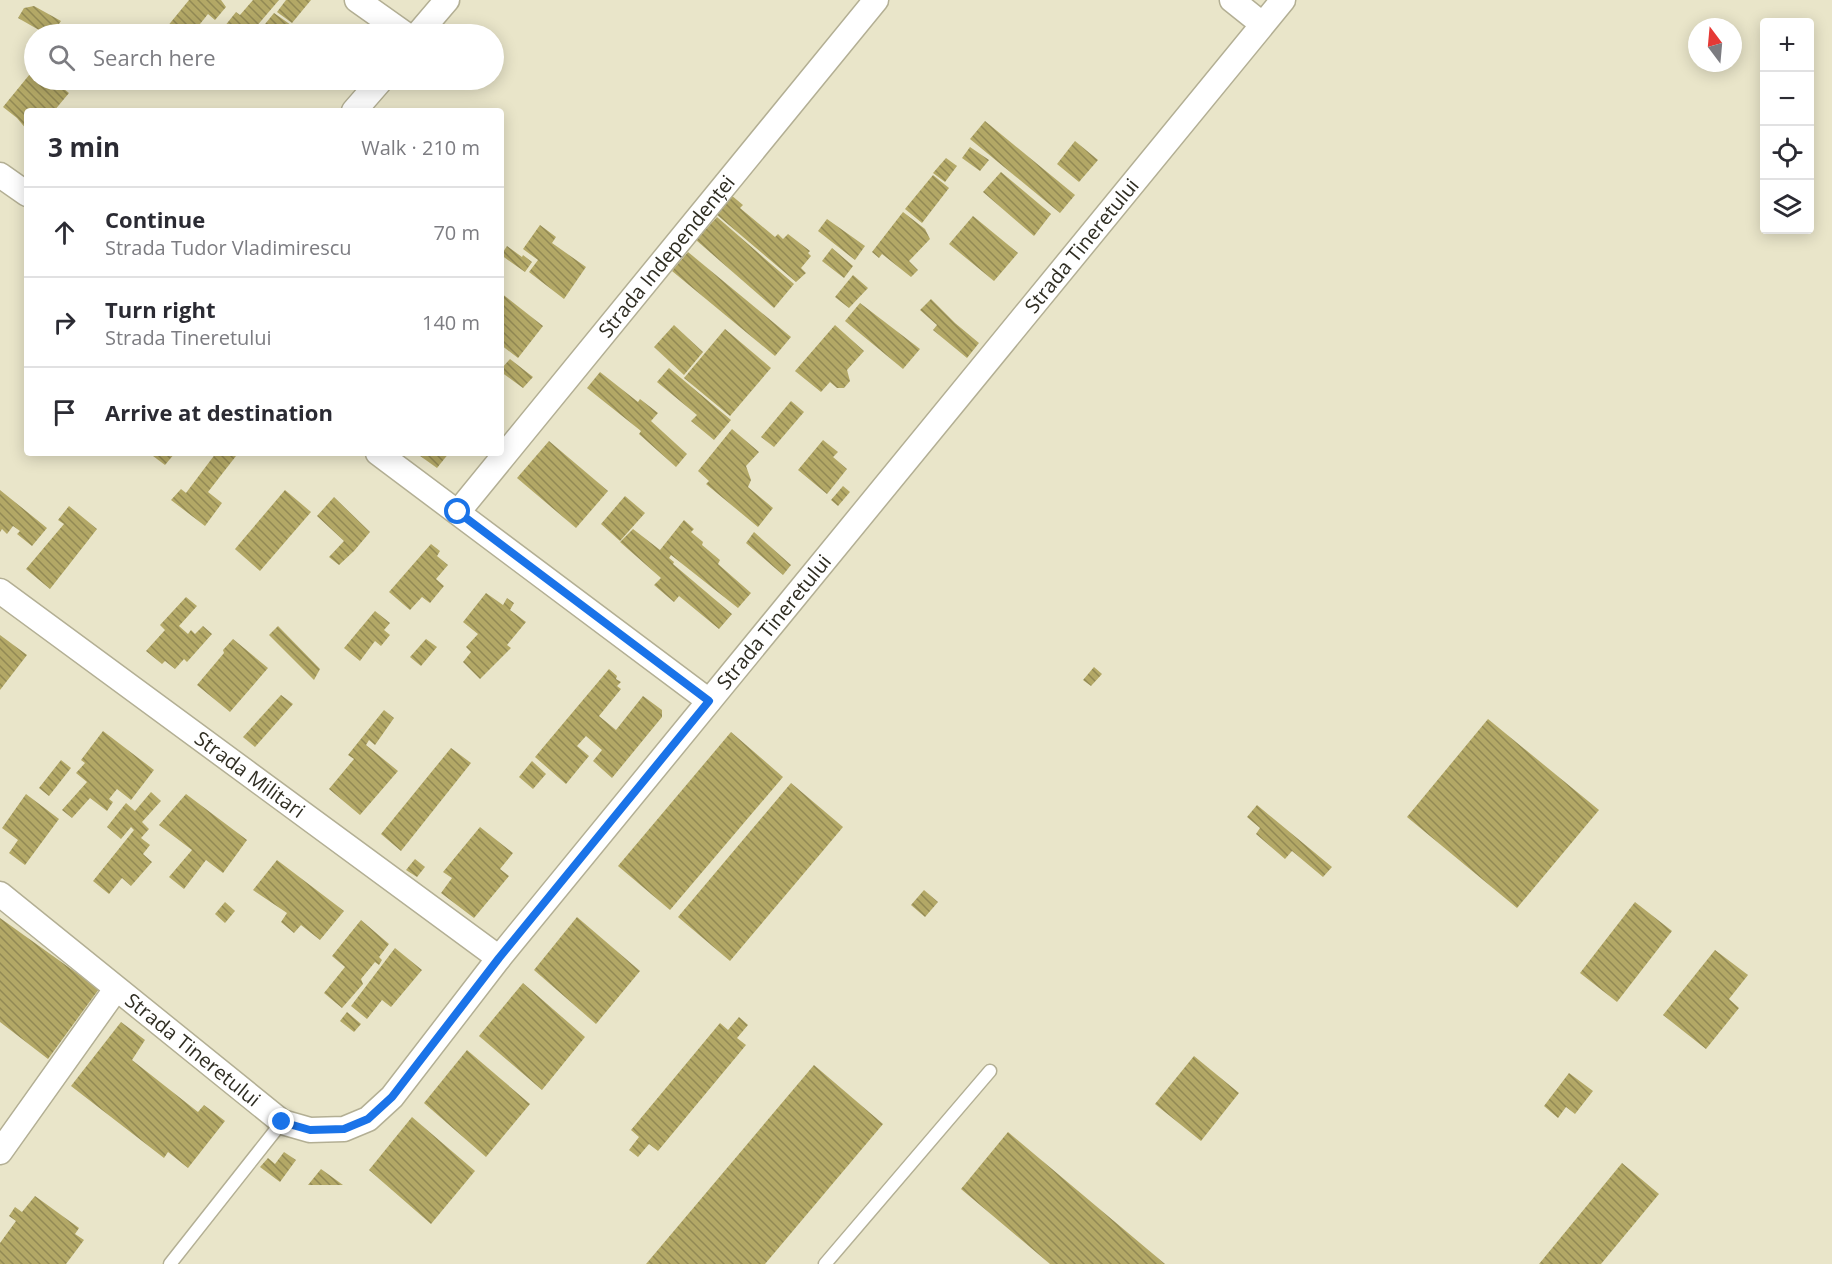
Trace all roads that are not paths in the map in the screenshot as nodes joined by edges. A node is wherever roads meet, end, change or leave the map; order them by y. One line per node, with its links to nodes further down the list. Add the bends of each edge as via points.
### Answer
1 (357, 0): 6 (street)
2 (447, 0): 7 (street)
3 (876, 0): 15 (street, Strada Independenței)
4 (1232, 0): 8 (street)
5 (1283, 0): 8 (street, Strada Tineretului)
6 (391, 24)
7 (427, 24)
8 (1262, 24): 18 (street, Strada Tineretului)
9 (372, 90): 10 (street)
10 (357, 108)
11 (0, 175): 12 (street)
12 (24, 193)
13 (382, 456): 16 (street)
14 (504, 456): 16 (street, Strada Independenței)
15 (504, 456)
16 (458, 512): 18 (street)
17 (0, 591): 20 (street, Strada Militari)
18 (709, 701): 20 (street, Strada Tineretului)
19 (0, 894): 21 (street, Strada Tineretului)
20 (499, 958): 23 (street, Strada Tineretului, via 392,1097 368,1119 344,1129 310,1130)
21 (116, 989): 23 (street, Strada Tineretului); 24 (street)
22 (990, 1071): 26 (lane)
23 (282, 1122): 25 (lane)
24 (0, 1152)
25 (170, 1264)
26 (825, 1264)

